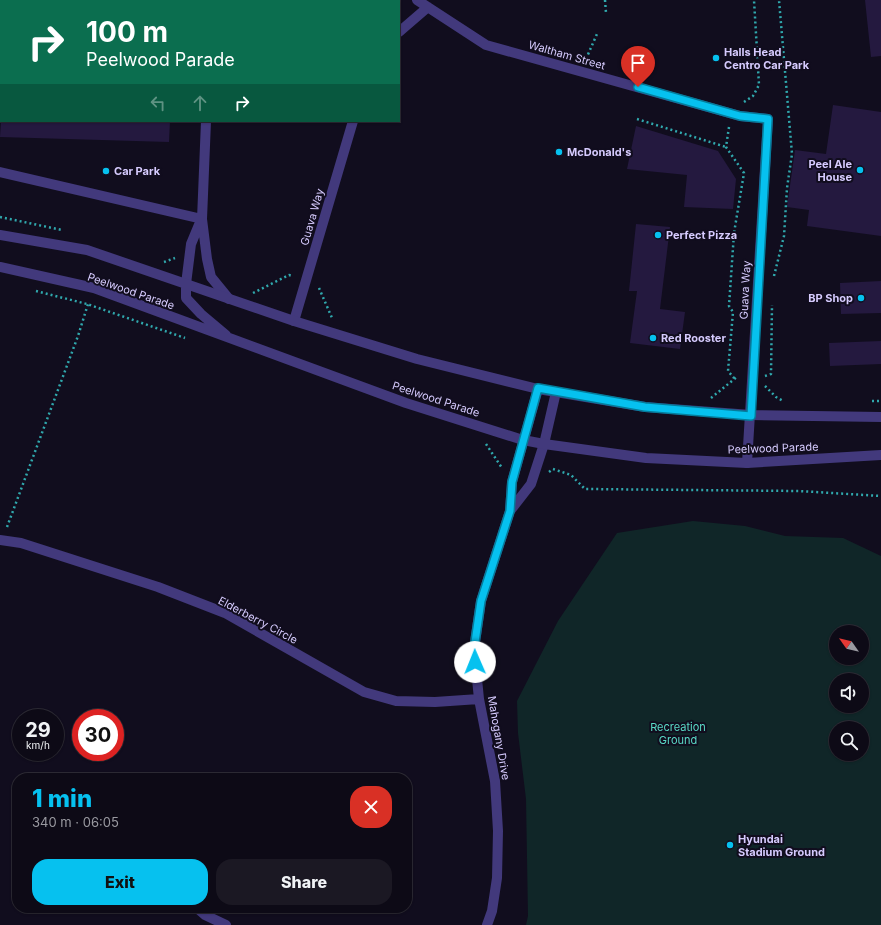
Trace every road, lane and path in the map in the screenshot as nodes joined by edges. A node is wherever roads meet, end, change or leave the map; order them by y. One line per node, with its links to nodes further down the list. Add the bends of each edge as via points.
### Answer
1 (417, 0): 5 (street, Waltham Street)
2 (605, 0): 6 (path)
3 (754, 0): 10 (path, via 759,85 753,96 742,103 730,105)
4 (779, 0): 25 (path, via 792,154 784,236)
5 (428, 7): 7 (street); 10 (street, Waltham Street, via 486,45)
6 (606, 13)
7 (400, 31)
8 (598, 34): 9 (path)
9 (584, 63)
10 (728, 112): 12 (street, Waltham Street); 15 (path, via 729,139)
11 (637, 119): 15 (path)
12 (768, 119): 34 (street, Guava Way)
13 (206, 122): 18 (street)
14 (353, 122): 24 (street, Guava Way)
15 (726, 147): 36 (path, via 744,173 734,233 729,306 733,312 728,371)
16 (0, 172): 18 (street)
17 (0, 217): 19 (path)
18 (202, 219): 22 (street); 28 (street, via 206,259 211,277)
19 (63, 230)
20 (0, 234): 26 (street, via 87,250)
21 (157, 260): 22 (path, via 164,262 176,258)
22 (188, 261): 26 (street)
23 (0, 267): 33 (street, Peelwood Parade, via 94,288)
24 (306, 280): 27 (path, via 289,275 253,292); 31 (street, Guava Way); 32 (path, via 317,284)
25 (773, 282)
26 (186, 284): 28 (street); 33 (street, via 186,298)
27 (247, 290)
28 (229, 298): 31 (street)
29 (87, 304): 50 (path, via 78,336)
30 (772, 304): 35 (path, via 771,374)
31 (294, 320): 37 (street, via 417,359)
32 (334, 322)
33 (232, 340): 45 (street, Peelwood Parade, via 406,403)
34 (753, 376): 35 (path); 36 (path); 43 (street, Guava Way)
35 (764, 377): 42 (path, via 764,385 776,397)
36 (734, 378): 39 (path)
37 (538, 388): 38 (street); 45 (street, Mahogany Drive)
38 (556, 392): 43 (street, via 645,407); 46 (street, Mahogany Drive)
39 (710, 399)
40 (881, 400): 41 (path)
41 (869, 401)
42 (787, 403)
43 (751, 416): 44 (street); 48 (street, Guava Way)
44 (881, 417)
45 (523, 440): 46 (street, Peelwood Parade); 49 (street, Mahogany Drive, via 512,482)
46 (544, 444): 48 (street, Peelwood Parade, via 646,458); 49 (street, Mahogany Drive, via 531,484)
47 (881, 455): 48 (street, Peelwood Parade)
48 (747, 463)
49 (510, 511): 51 (street, Mahogany Drive, via 481,601 474,649)
50 (1, 540): 51 (street, Elderberry Circle, via 21,543 151,585 225,614 364,692 396,701)
51 (479, 699): 54 (street, Mahogany Drive, via 494,781 498,831 497,878)
52 (206, 913): 53 (street)
53 (226, 925)
54 (487, 925)

